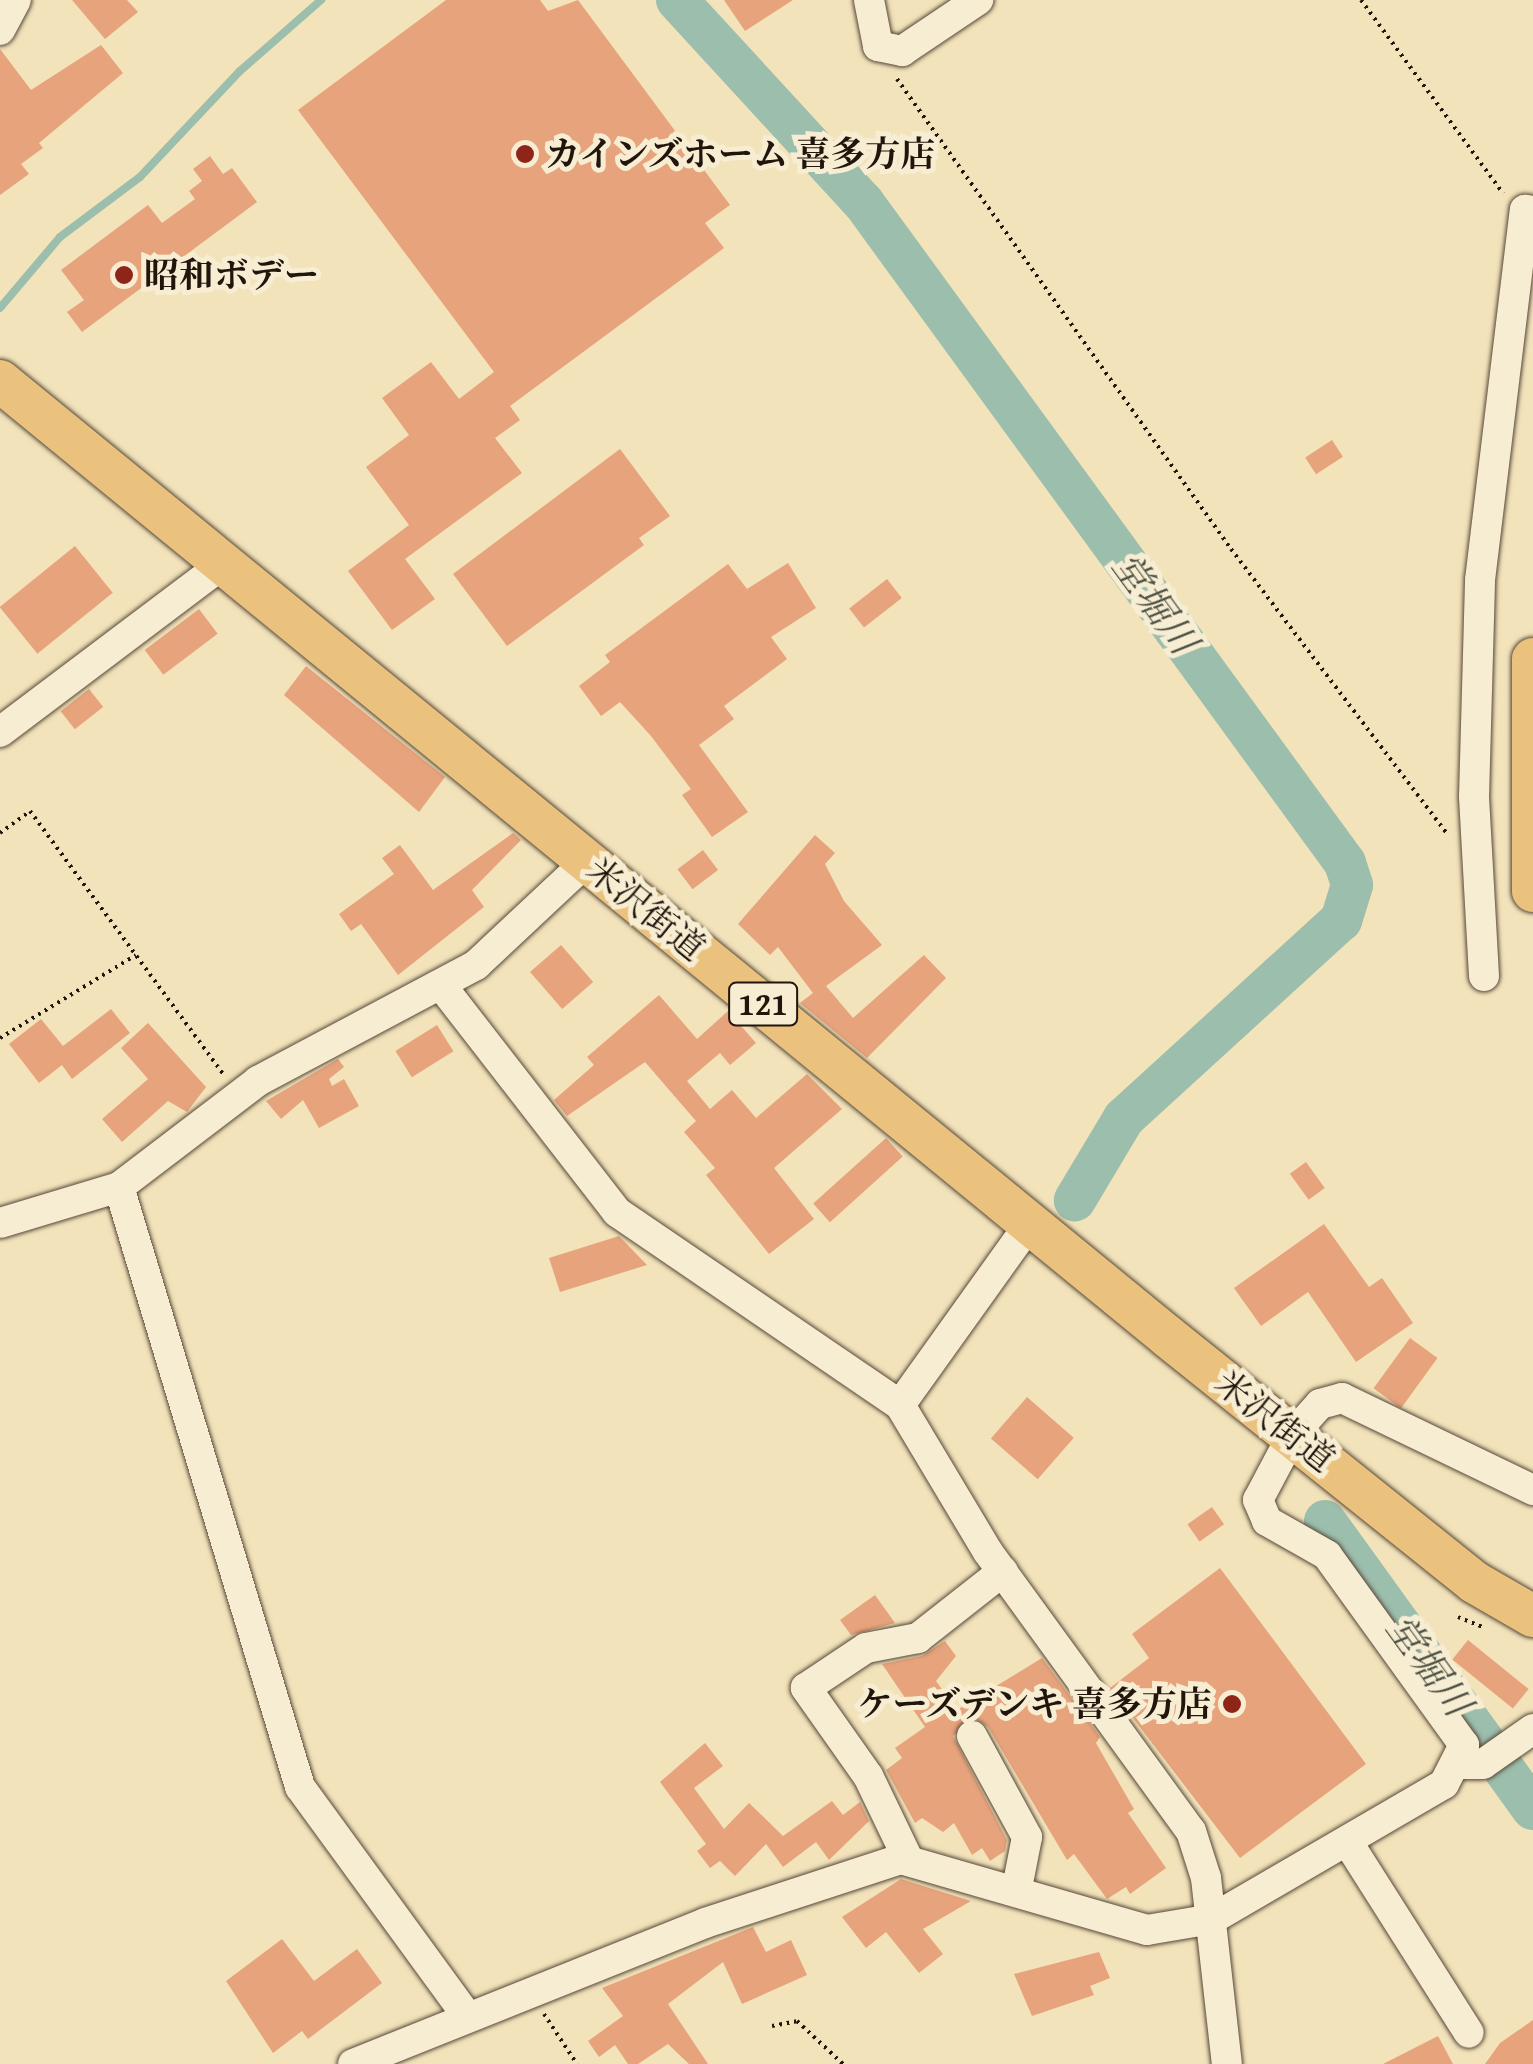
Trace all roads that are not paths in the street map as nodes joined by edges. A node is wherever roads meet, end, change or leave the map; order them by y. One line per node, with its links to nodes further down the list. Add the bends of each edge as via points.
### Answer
1 (16, 0): 4 (street)
2 (869, 0): 3 (street, via 870,34 894,50 911,48)
3 (978, 0)
4 (0, 30)
5 (1529, 211): 12 (street, via 1488,482 1475,846)
6 (0, 380): 7 (highway, 米沢街道 / 121)
7 (224, 564): 9 (street); 10 (highway, 米沢街道 / 121)
8 (1533, 659): 11 (highway)
9 (0, 732)
10 (587, 861): 14 (street, via 476,965 238,1094); 16 (highway, 米沢街道 / 121)
11 (1533, 891)
12 (1484, 976)
13 (444, 989): 17 (street, via 617,1212)
14 (119, 1188): 15 (street); 29 (street, via 300,1786)
15 (0, 1222)
16 (1031, 1222): 17 (street); 18 (highway, 米沢街道 / 121)
17 (900, 1405): 20 (street)
18 (1292, 1434): 19 (street, via 1320,1404 1342,1398); 21 (highway, 米沢街道 / 121, via 1474,1582); 24 (street, via 1258,1500 1268,1521 1327,1556 1464,1745)
19 (1533, 1490)
20 (1003, 1571): 26 (street, via 918,1638 866,1648 806,1688 868,1776); 28 (street, via 1190,1831)
21 (1533, 1616)
22 (1533, 1729): 24 (street)
23 (972, 1736): 27 (street, via 1027,1837)
24 (1482, 1759): 25 (street)
25 (1348, 1840): 28 (street); 30 (street)
26 (908, 1859): 27 (street); 29 (street, via 803,1887)
27 (1017, 1888): 28 (street, via 1147,1930)
28 (1212, 1919): 32 (street)
29 (466, 2014): 31 (street)
30 (1469, 2033)
31 (370, 2060)
32 (1228, 2064)

